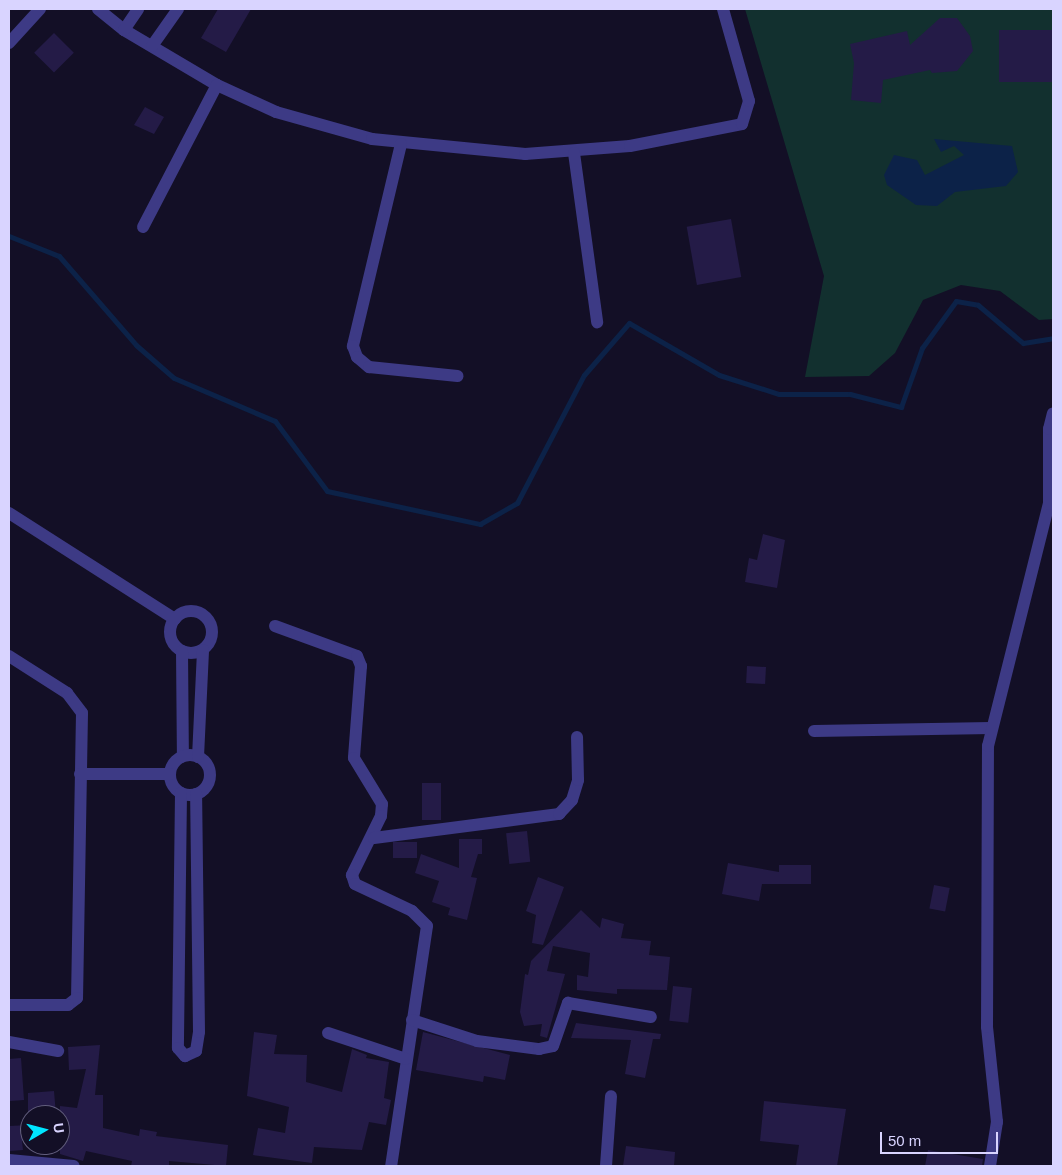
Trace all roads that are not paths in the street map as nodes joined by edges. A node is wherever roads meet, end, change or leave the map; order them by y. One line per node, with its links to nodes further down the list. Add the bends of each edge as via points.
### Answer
1 (40, 9): 7 (street)
2 (98, 9): 6 (street)
3 (138, 9): 6 (street)
4 (178, 9): 8 (street)
5 (723, 9): 11 (street, via 749,101 742,124 689,136)
6 (124, 30): 8 (street)
7 (9, 43)
8 (152, 46): 9 (street)
9 (217, 85): 10 (street, via 301,121); 12 (street)
10 (401, 144): 11 (street, via 485,152); 14 (street, via 353,346 357,356 369,367)
11 (574, 153): 13 (street)
12 (143, 226)
13 (597, 322)
14 (458, 376)
15 (1053, 413): 22 (street, via 1048,429 1049,504)
16 (9, 513): 17 (street)
17 (175, 619): 19 (street, via 187,611 207,618 212,638); 20 (street, via 170,633)
18 (275, 626): 31 (street, via 345,649 361,666 353,747 382,804)
19 (203, 650): 20 (street); 26 (street)
20 (182, 651): 25 (street)
21 (9, 656): 27 (street, via 78,702 82,713)
22 (991, 728): 23 (street); 44 (street, via 987,1027 998,1122)
23 (814, 732)
24 (577, 737): 31 (street, via 578,780 572,800 559,814)
25 (183, 756): 26 (street); 28 (street)
26 (198, 757): 30 (street, via 210,776)
27 (80, 774): 28 (street); 32 (street, via 77,998 68,1005)
28 (170, 774): 29 (street)
29 (181, 793): 30 (street); 30 (street, via 178,1048 185,1056 196,1051 199,1032)
30 (196, 794)
31 (374, 838): 34 (street, via 354,865 355,884 412,911 427,926)
32 (9, 1005)
33 (651, 1017): 34 (street, via 568,1003 554,1046 539,1049 477,1040)
34 (412, 1020): 38 (street)
35 (328, 1032): 38 (street)
36 (9, 1042): 37 (street)
37 (58, 1051)
38 (406, 1060): 42 (street)
39 (610, 1096): 43 (street)
40 (9, 1160): 41 (street)
41 (74, 1166)
42 (392, 1166)
43 (606, 1166)
44 (990, 1166)

